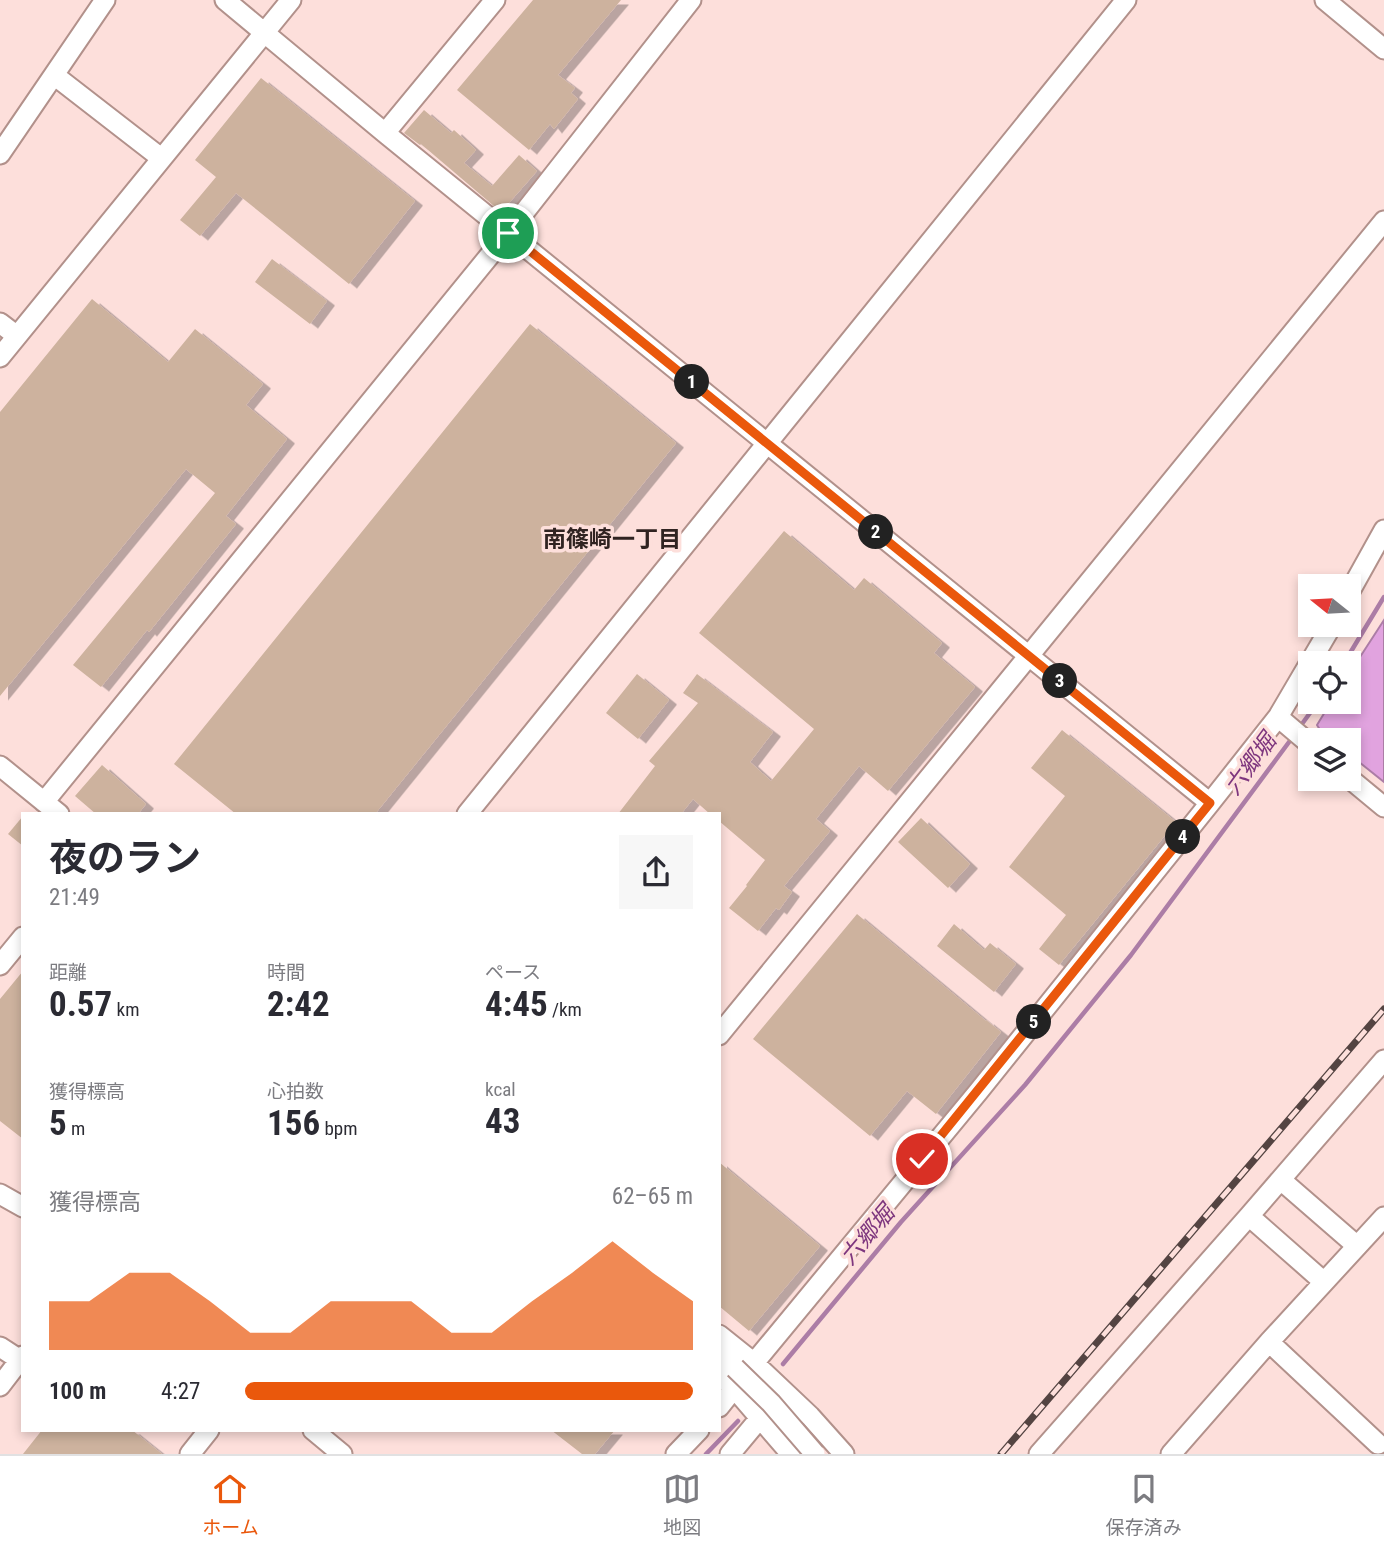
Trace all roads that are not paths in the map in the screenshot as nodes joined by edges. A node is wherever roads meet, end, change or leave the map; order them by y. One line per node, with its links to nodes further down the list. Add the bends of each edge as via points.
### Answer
1 (105, 0): 10 (street)
2 (225, 0): 8 (street)
3 (291, 0): 8 (street)
4 (495, 0): 11 (street)
5 (691, 0): 15 (street)
6 (1126, 0): 19 (street)
7 (1325, 0): 9 (street)
8 (265, 32): 11 (street); 13 (street)
9 (1381, 39)
10 (54, 75): 12 (street); 13 (street)
11 (385, 134): 15 (street)
12 (0, 154)
13 (161, 158): 17 (street)
14 (1384, 221): 23 (street)
15 (508, 233): 19 (street); 30 (street)
16 (0, 323): 17 (street)
17 (16, 336): 18 (street)
18 (0, 357)
19 (766, 443): 23 (street); 31 (street)
20 (1384, 530): 21 (street)
21 (1360, 574)
22 (1325, 637): 24 (street)
23 (1030, 656): 28 (street); 34 (street)
24 (1278, 717): 25 (street); 28 (street)
25 (1298, 734)
26 (0, 766): 30 (street)
27 (1361, 788): 29 (street)
28 (1210, 803): 48 (street, via 986,1081)
29 (1384, 807)
30 (52, 808)
31 (469, 812)
32 (21, 939): 33 (street)
33 (0, 965)
34 (721, 1033)
35 (1384, 1060): 36 (street)
36 (1281, 1180): 39 (street); 41 (street)
37 (0, 1194): 38 (street)
38 (21, 1206)
39 (1250, 1216): 42 (street); 64 (street)
40 (1384, 1217): 41 (street)
41 (1357, 1246): 42 (street)
42 (1324, 1282): 44 (street)
43 (721, 1339): 48 (street)
44 (1269, 1342): 56 (street); 65 (street)
45 (0, 1347): 47 (street)
46 (721, 1357): 48 (street)
47 (21, 1358): 49 (street)
48 (736, 1368): 50 (street); 50 (street); 62 (street, bridge); 63 (street, via 810,1416)
49 (0, 1386)
50 (734, 1389): 51 (street); 52 (street)
51 (721, 1405)
52 (761, 1419): 60 (street); 61 (street)
53 (207, 1432): 57 (street)
54 (315, 1432): 58 (street)
55 (697, 1432): 59 (street)
56 (1377, 1446)
57 (190, 1454)
58 (342, 1454)
59 (676, 1454)
60 (730, 1454)
61 (791, 1454)
62 (815, 1454)
63 (844, 1454)
64 (1039, 1454)
65 (1171, 1454)

